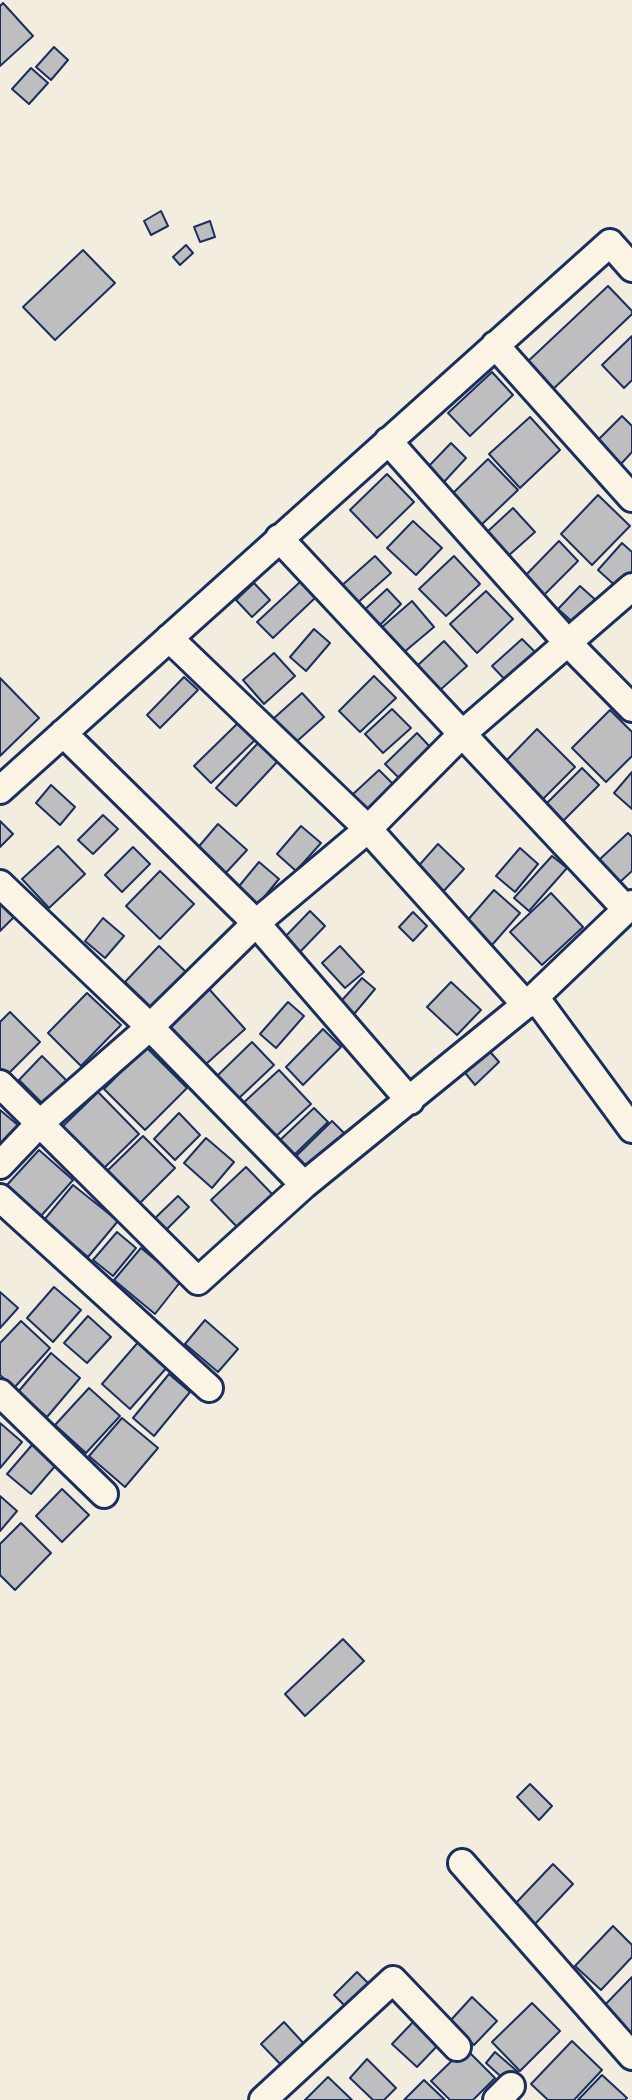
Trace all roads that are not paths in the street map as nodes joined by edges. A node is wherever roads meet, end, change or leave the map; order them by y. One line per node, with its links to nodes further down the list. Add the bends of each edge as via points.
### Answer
1 (632, 268): 2 (street, via 610,243)
2 (495, 345): 3 (street); 4 (street)
3 (388, 441): 5 (street); 8 (street)
4 (632, 498)
5 (279, 538): 7 (street); 11 (street)
6 (632, 587): 8 (street)
7 (169, 638): 10 (street); 13 (street)
8 (568, 642): 9 (street); 11 (street)
9 (632, 708)
10 (63, 733): 12 (street); 16 (street)
11 (462, 734): 13 (street); 15 (street)
12 (0, 790)
13 (368, 829): 16 (street); 17 (street)
14 (0, 884): 18 (street)
15 (629, 906): 17 (street)
16 (256, 923): 18 (street); 20 (street)
17 (530, 1001): 20 (street); 22 (street)
18 (150, 1027): 21 (street); 24 (street)
19 (0, 1084): 21 (street)
20 (410, 1101): 24 (street)
21 (38, 1124): 23 (street); 24 (street, via 198,1281)
22 (632, 1129)
23 (0, 1165)
24 (304, 1185)
25 (0, 1198): 26 (street)
26 (209, 1388)
27 (0, 1393): 28 (street)
28 (103, 1494)
29 (462, 1863): 31 (street)
30 (457, 2046): 32 (street, via 393,1980)
31 (632, 2056)
32 (263, 2100)

